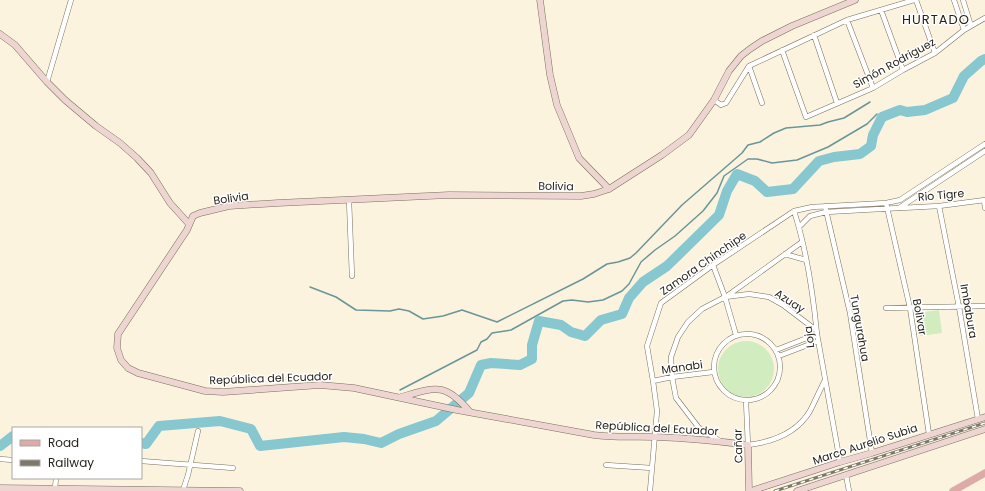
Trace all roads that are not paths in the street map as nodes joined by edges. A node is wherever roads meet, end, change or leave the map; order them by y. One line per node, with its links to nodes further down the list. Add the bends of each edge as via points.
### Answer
1 (71, 0): 19 (street)
2 (540, 0): 26 (street, via 550,75 557,104 579,158)
3 (855, 0): 21 (street, Bolivia, via 792,26 750,49 729,71)
4 (915, 0): 8 (street); 16 (street)
5 (954, 0): 7 (street)
6 (963, 3): 7 (street); 11 (street)
7 (957, 8): 12 (street)
8 (881, 10): 10 (street); 18 (street)
9 (985, 18): 11 (street, Simón Rodriguez)
10 (847, 20): 14 (street); 20 (street)
11 (971, 26): 12 (street, Simón Rodriguez)
12 (964, 30): 16 (street, Simón Rodriguez)
13 (0, 34): 19 (street, via 15,45)
14 (814, 35): 15 (street); 23 (street)
15 (782, 50): 17 (street); 23 (street, Simón Rodriguez, via 806,117)
16 (935, 53): 18 (street, Simón Rodriguez)
17 (750, 66): 21 (street, via 726,103 721,105); 22 (street)
18 (903, 70): 20 (street, Simón Rodriguez)
19 (47, 82): 37 (street, via 65,100 137,158)
20 (873, 88): 23 (street, Simón Rodriguez)
21 (714, 100): 26 (street, Bolivia, via 689,135 662,156)
22 (762, 102)
23 (837, 104)
24 (985, 144): 29 (street, via 900,200)
25 (985, 150): 32 (street)
26 (609, 189): 27 (street, Bolivia, via 580,196 449,195)
27 (349, 200): 37 (street, Bolivia, via 228,206 193,216); 43 (street)
28 (984, 200): 31 (street, Rio Tigre); 33 (street)
29 (886, 204): 30 (street); 34 (street, Bolivar)
30 (825, 206): 35 (street); 36 (street, Tungurahua)
31 (939, 206): 32 (street, Rio Tigre); 46 (street, Imbabura)
32 (899, 208): 34 (street, Rio Tigre)
33 (985, 208)
34 (887, 209): 36 (street, Rio Tigre); 48 (street, Bolivar)
35 (794, 211): 38 (street, Loja); 42 (street, Zamora Chinchipe)
36 (826, 212): 38 (street, Rio Tigre, via 810,216); 69 (street, Tungurahua, via 850,313)
37 (188, 224): 58 (street, República del Ecuador, via 187,230 118,334 117,348 121,360 128,368 138,373 205,390 223,392 320,385 354,388)
38 (799, 227): 39 (street, Loja)
39 (802, 242): 40 (street); 41 (street, Loja)
40 (784, 254): 41 (street); 44 (street)
41 (806, 260): 49 (street, Loja)
42 (713, 264): 44 (street); 57 (street, Zamora Chinchipe, via 660,305 647,346)
43 (352, 276)
44 (725, 297): 49 (street, Azuay, via 748,294 769,297); 50 (street); 55 (street, Azuay, via 702,308 678,337 671,357)
45 (985, 306): 46 (street)
46 (959, 307): 48 (street); 62 (street, Imbabura)
47 (886, 308): 48 (street)
48 (910, 308): 65 (street, Bolivar)
49 (817, 332): 51 (street, Loja); 52 (street)
50 (736, 335): 52 (street, via 761,336); 54 (street, via 718,349)
51 (818, 341): 53 (street); 56 (street, Loja)
52 (776, 350): 53 (street)
53 (779, 356): 59 (street, via 780,372 774,387 762,398)
54 (713, 372): 55 (street, Manabi); 59 (street, via 724,393)
55 (672, 377): 57 (street, Manabi); 67 (street, Azuay, via 676,398 687,413 699,428)
56 (825, 380): 68 (street, via 809,412 795,428 765,443); 73 (street, Loja)
57 (653, 381): 66 (street, Zamora Chinchipe, via 657,411)
58 (399, 397): 60 (street, República del Ecuador); 60 (street, República del Ecuador, via 423,391 443,390 451,392)
59 (746, 401): 68 (street, Cañar)
60 (470, 412): 66 (street, República del Ecuador, via 594,436)
61 (985, 417): 62 (street, Marco Aurelio Subia)
62 (978, 419): 65 (street, Marco Aurelio Subia)
63 (985, 429): 79 (street, Marco Aurelio Subia)
64 (198, 431): 74 (street)
65 (928, 434): 69 (street, Marco Aurelio Subia)
66 (656, 437): 67 (street, República del Ecuador); 77 (street, Zamora Chinchipe)
67 (720, 441): 68 (street, República del Ecuador)
68 (748, 445): 86 (street, Cañar)
69 (872, 453): 73 (street, Marco Aurelio Subia)
70 (0, 459): 71 (street)
71 (12, 460)
72 (142, 461): 74 (street)
73 (840, 462): 86 (street, Marco Aurelio Subia)
74 (190, 464): 76 (street); 83 (street)
75 (606, 465): 77 (street)
76 (233, 468)
77 (652, 468): 85 (street, Zamora Chinchipe)
78 (985, 473): 89 (main road)
79 (846, 475): 87 (street, Marco Aurelio Subia); 88 (street)
80 (56, 479): 82 (street)
81 (0, 488): 82 (street)
82 (55, 488): 83 (street)
83 (183, 490): 84 (street)
84 (240, 491)
85 (650, 491)
86 (750, 491)
87 (796, 491)
88 (849, 491)
89 (954, 491)

